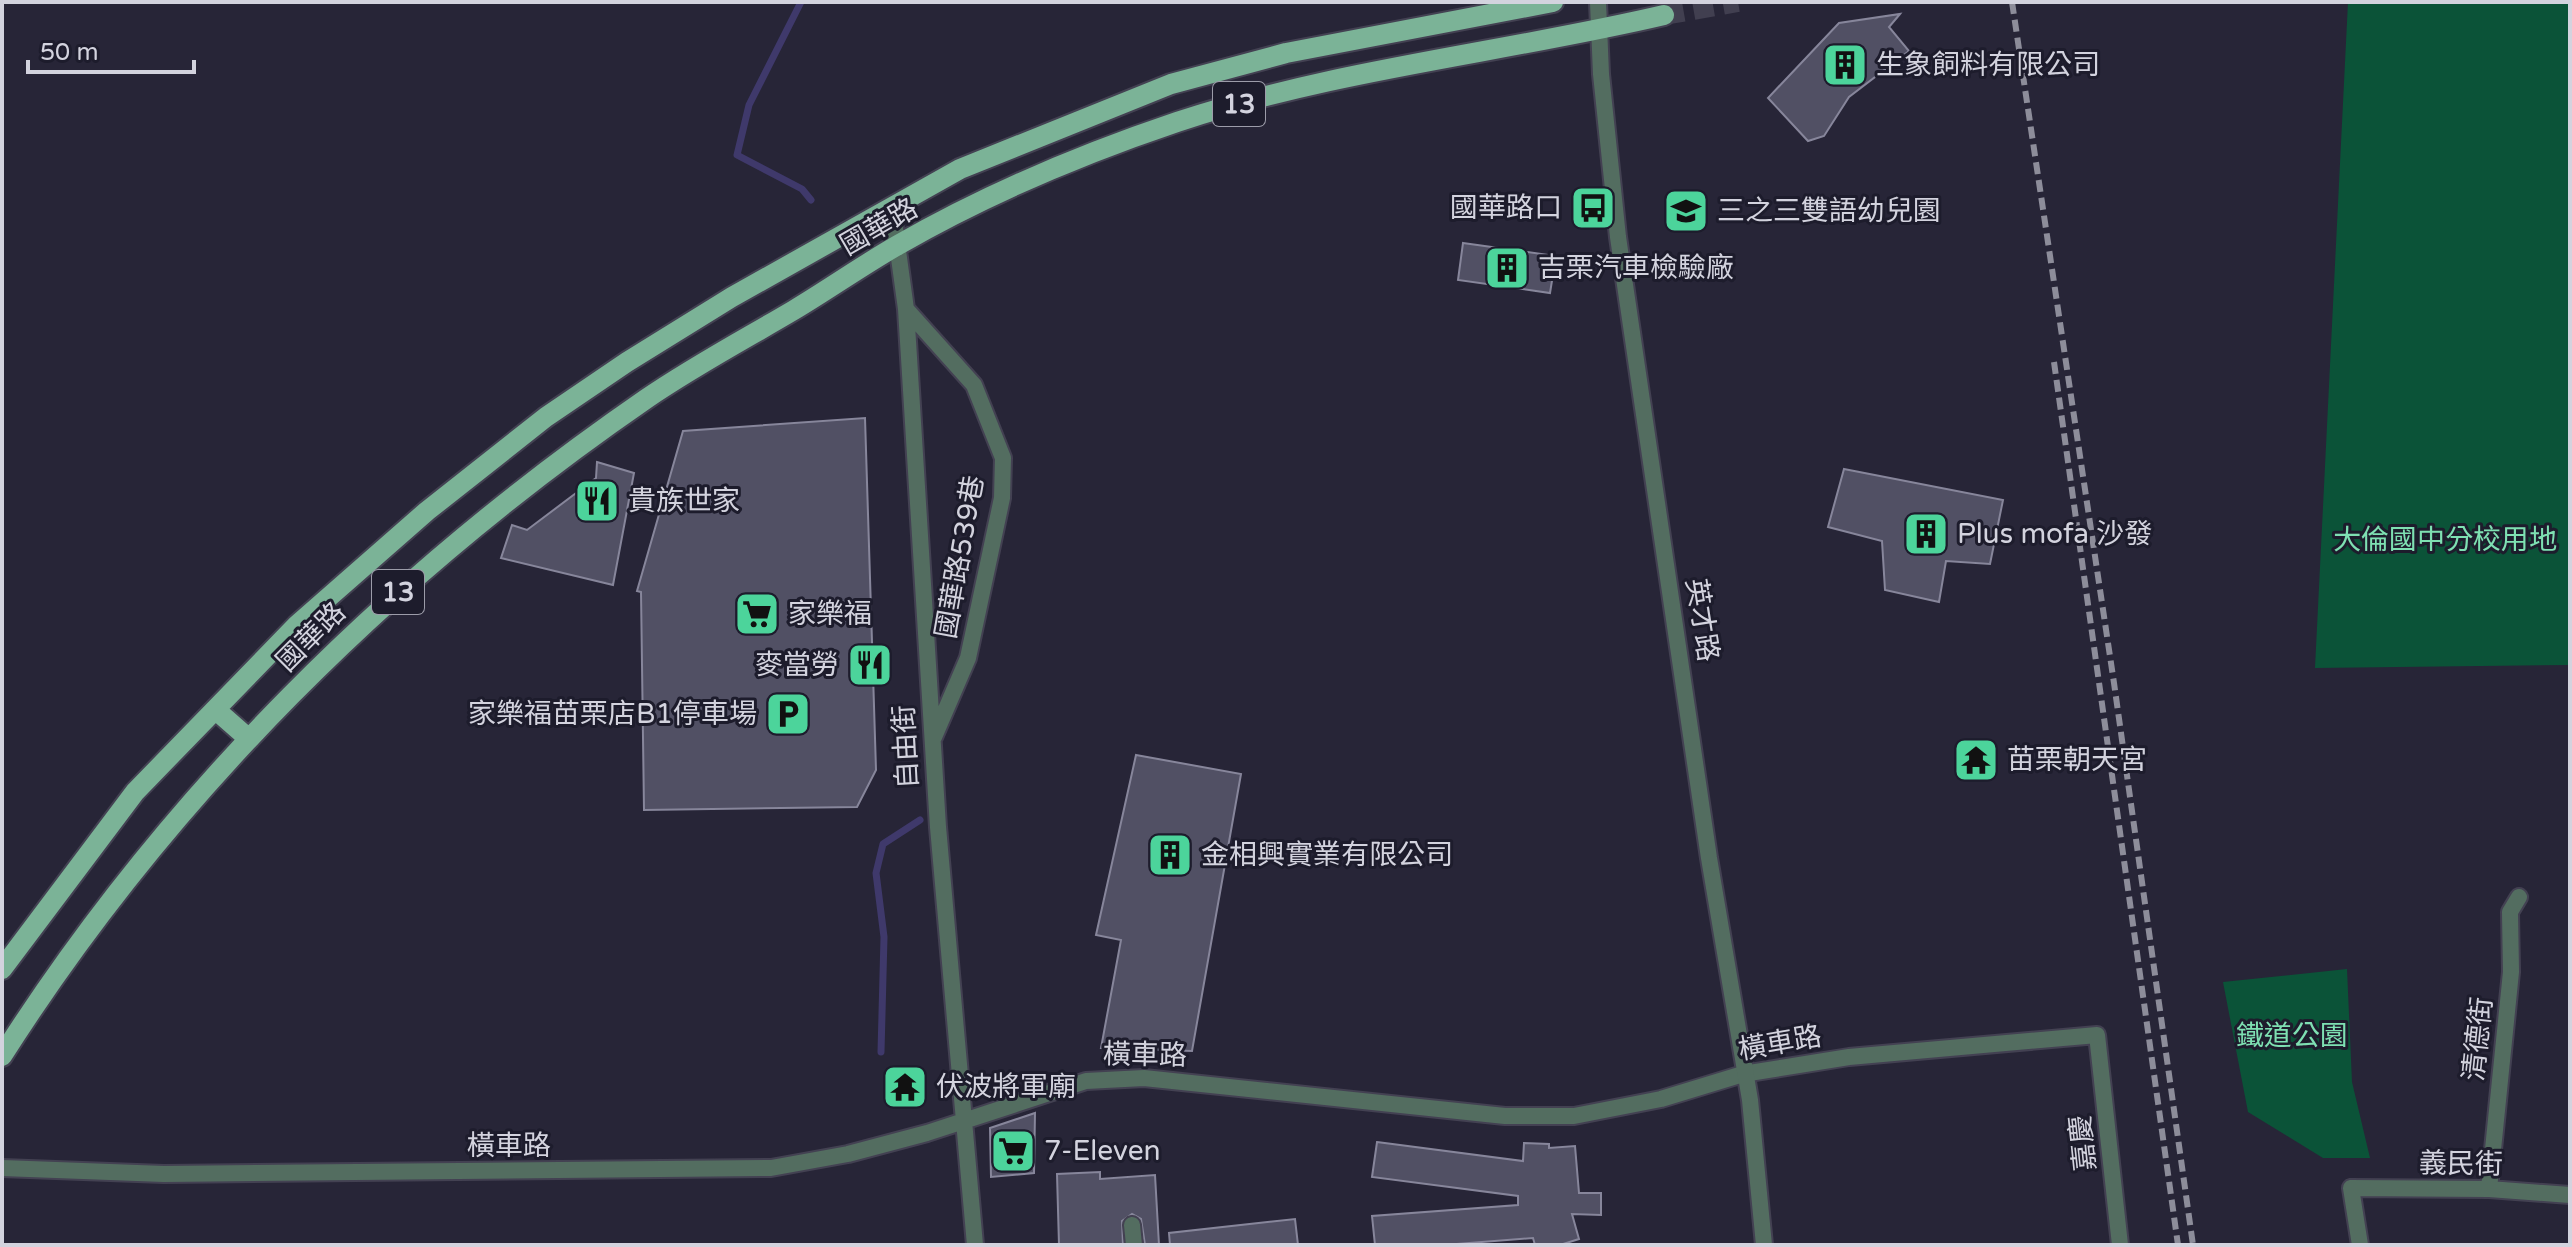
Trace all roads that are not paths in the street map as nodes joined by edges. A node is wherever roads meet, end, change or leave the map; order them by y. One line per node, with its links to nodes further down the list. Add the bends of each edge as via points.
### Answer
1 (1553, 2): 5 (main road, 國華路 / 13, via 1286,53 1171,84 960,169)
2 (1598, 2): 4 (street, 英才路)
3 (1664, 15): 4 (main road, 國華路 / 13)
4 (1600, 30): 6 (main road, 國華路 / 13, via 1416,60 1296,87 1178,122 1076,161); 15 (street, 英才路, via 1618,237)
5 (892, 207): 6 (street, 自由街); 8 (main road, 國華路 / 13, via 732,297 546,417 427,511 297,625)
6 (899, 244): 7 (street, 自由街); 9 (main road, 國華路 / 13, via 658,391 568,455 383,605)
7 (906, 309): 10 (street, 自由街); 10 (street, 國華路539巷, via 974,385 1003,458 1002,498 968,658)
8 (216, 710): 9 (main road); 12 (main road, 國華路 / 13, via 135,792)
9 (249, 739): 14 (main road, 國華路 / 13, via 118,891)
10 (932, 742): 16 (street, 自由街)
11 (2519, 897): 18 (street, 清德街, via 2510,912 2511,972)
12 (2, 969)
13 (2097, 1035): 15 (street, 橫車路, via 1849,1057); 24 (street, 嘉慶)
14 (2, 1056)
15 (1743, 1074): 16 (street, 橫車路, via 1661,1099 1574,1116 1505,1116 1144,1078 1086,1081); 23 (street, 英才路)
16 (961, 1122): 17 (street, 橫車路, via 848,1154 771,1168 179,1174); 21 (street, 自由街)
17 (2, 1168)
18 (2489, 1189): 19 (street, 義民街); 25 (street, 義民街, via 2351,1188)
19 (2570, 1195)
20 (1132, 1225): 22 (street)
21 (975, 1245)
22 (1134, 1245)
23 (1764, 1245)
24 (2120, 1245)
25 (2360, 1245)

